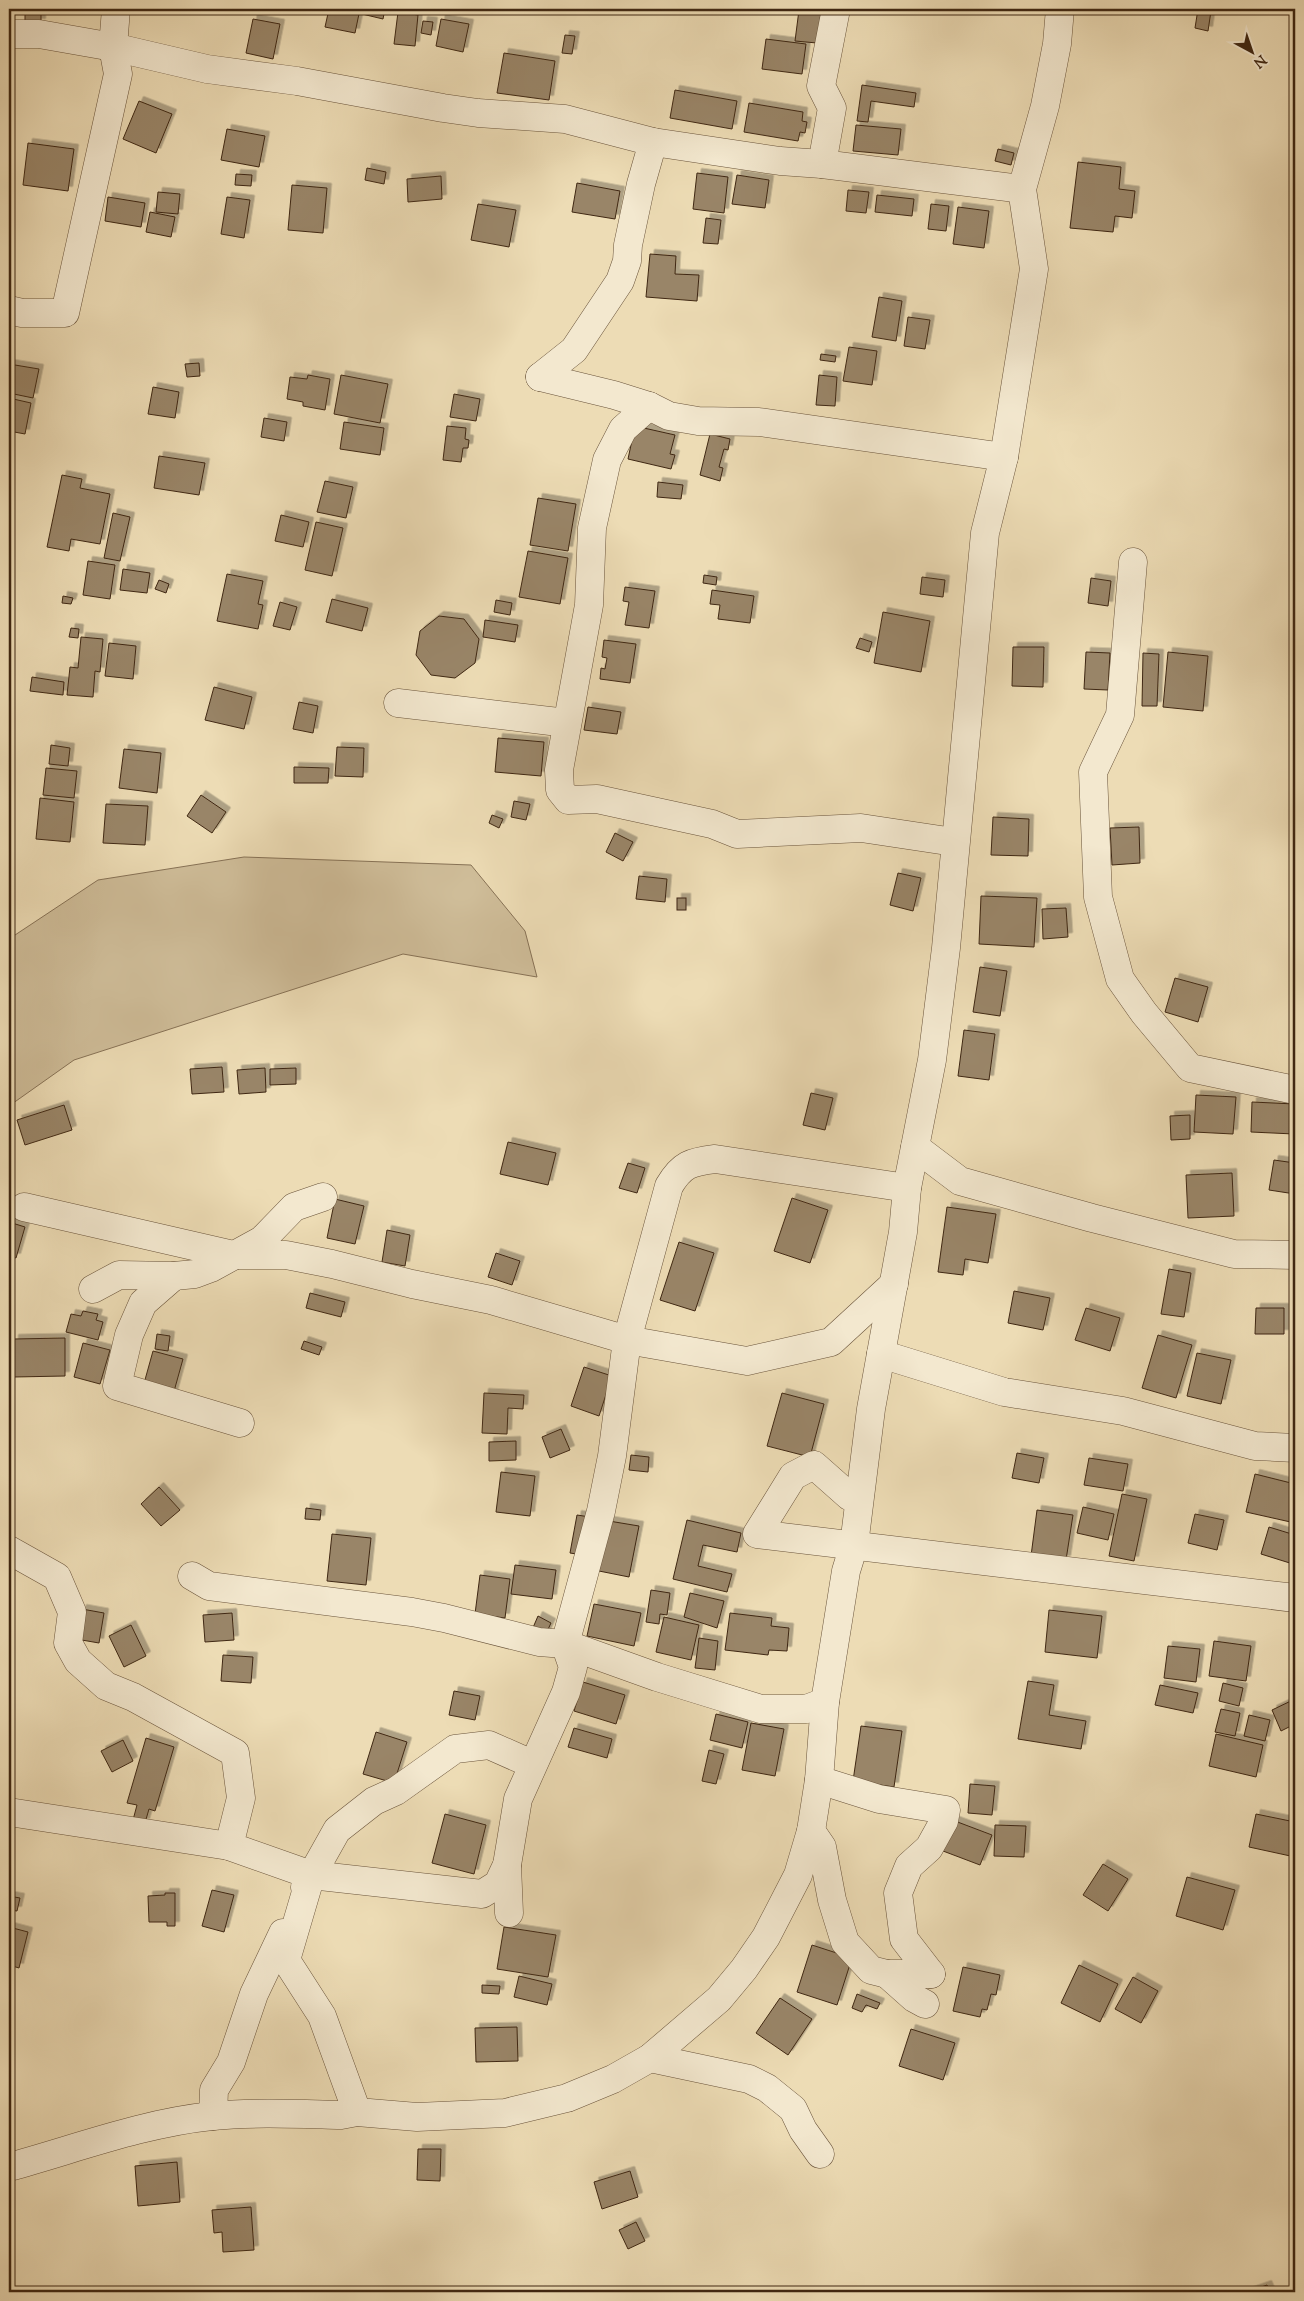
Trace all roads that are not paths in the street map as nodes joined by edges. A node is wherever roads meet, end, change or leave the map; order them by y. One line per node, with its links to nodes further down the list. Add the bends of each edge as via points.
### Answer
1 (116, 9): 5 (street)
2 (836, 9): 7 (street, via 821,86 832,108)
3 (1060, 9): 8 (street, via 1058,44 1045,106)
4 (9, 34): 5 (street, via 39,34)
5 (113, 47): 6 (street, via 207,69 297,81 443,108 565,119); 9 (street, via 118,74 65,313)
6 (653, 142): 7 (street); 10 (street, via 620,281 574,350 540,377)
7 (822, 164): 8 (street)
8 (1022, 189): 11 (street, via 1034,268)
9 (9, 310)
10 (650, 406): 11 (street, via 669,416 698,421 759,422); 14 (street, via 623,429 607,460 592,528 589,605)
11 (1004, 457): 15 (street, via 985,533)
12 (1132, 562): 16 (street, via 1120,715 1093,772 1098,898 1120,979 1190,1068)
13 (398, 703): 14 (street)
14 (567, 723): 15 (street, via 559,770 560,790 568,800 597,799 712,824 737,834 861,828)
15 (954, 842): 17 (street, via 946,948 932,1060)
16 (1295, 1090)
17 (915, 1147): 18 (street); 22 (street, via 960,1181 1234,1254)
18 (907, 1188): 24 (street, via 904,1232); 26 (street, via 715,1159 695,1161 678,1171 669,1186)
19 (323, 1197): 21 (street, via 294,1207 262,1240)
20 (24, 1207): 21 (street)
21 (233, 1255): 23 (street, via 195,1274); 26 (street, via 286,1256 332,1264 492,1300)
22 (1295, 1255)
23 (174, 1276): 25 (street, via 119,1274); 28 (street, via 143,1303 129,1335 117,1386)
24 (894, 1284): 26 (street, via 831,1342 747,1361); 27 (street)
25 (92, 1289)
26 (627, 1340): 35 (street, via 612,1456)
27 (881, 1354): 29 (street, via 1004,1392 1123,1411 1255,1446); 30 (street)
28 (240, 1423)
29 (1295, 1448)
30 (860, 1493): 31 (street); 31 (street, via 849,1496 814,1465 793,1476 757,1534)
31 (854, 1545): 34 (street); 36 (street, via 846,1571)
32 (9, 1550): 41 (street, via 57,1577 72,1612 68,1643 78,1661 106,1686 133,1697 235,1753 241,1798)
33 (192, 1576): 35 (street, via 209,1586 444,1618 539,1642)
34 (1295, 1598)
35 (565, 1644): 36 (street, via 761,1709 806,1709); 37 (street, via 573,1667 566,1692)
36 (825, 1702): 38 (street)
37 (532, 1764): 42 (street, via 518,1799); 43 (street, via 489,1745 455,1749 396,1791 374,1802 338,1830)
38 (819, 1780): 40 (street); 45 (street, via 879,1799 946,1810 944,1821 929,1848 909,1866 898,1893 904,1939 931,1974)
39 (9, 1812): 41 (street)
40 (811, 1831): 45 (street, via 822,1848 832,1900 845,1942 871,1970); 47 (street, via 798,1874 766,1937 744,1969 718,1999)
41 (229, 1846): 43 (street)
42 (507, 1865): 43 (street, via 498,1884 482,1894); 44 (street)
43 (311, 1875): 48 (street, via 254,1994 231,2062); 49 (street, via 286,1960 322,2016)
44 (509, 1913)
45 (887, 1974): 46 (street)
46 (925, 2004)
47 (650, 2058): 49 (street, via 613,2079 533,2108 505,2113 417,2117); 50 (street, via 749,2079 767,2088 793,2109)
48 (205, 2108): 49 (street, via 341,2115); 51 (street, via 134,2132)
49 (357, 2112)
50 (820, 2154)
51 (9, 2167)

